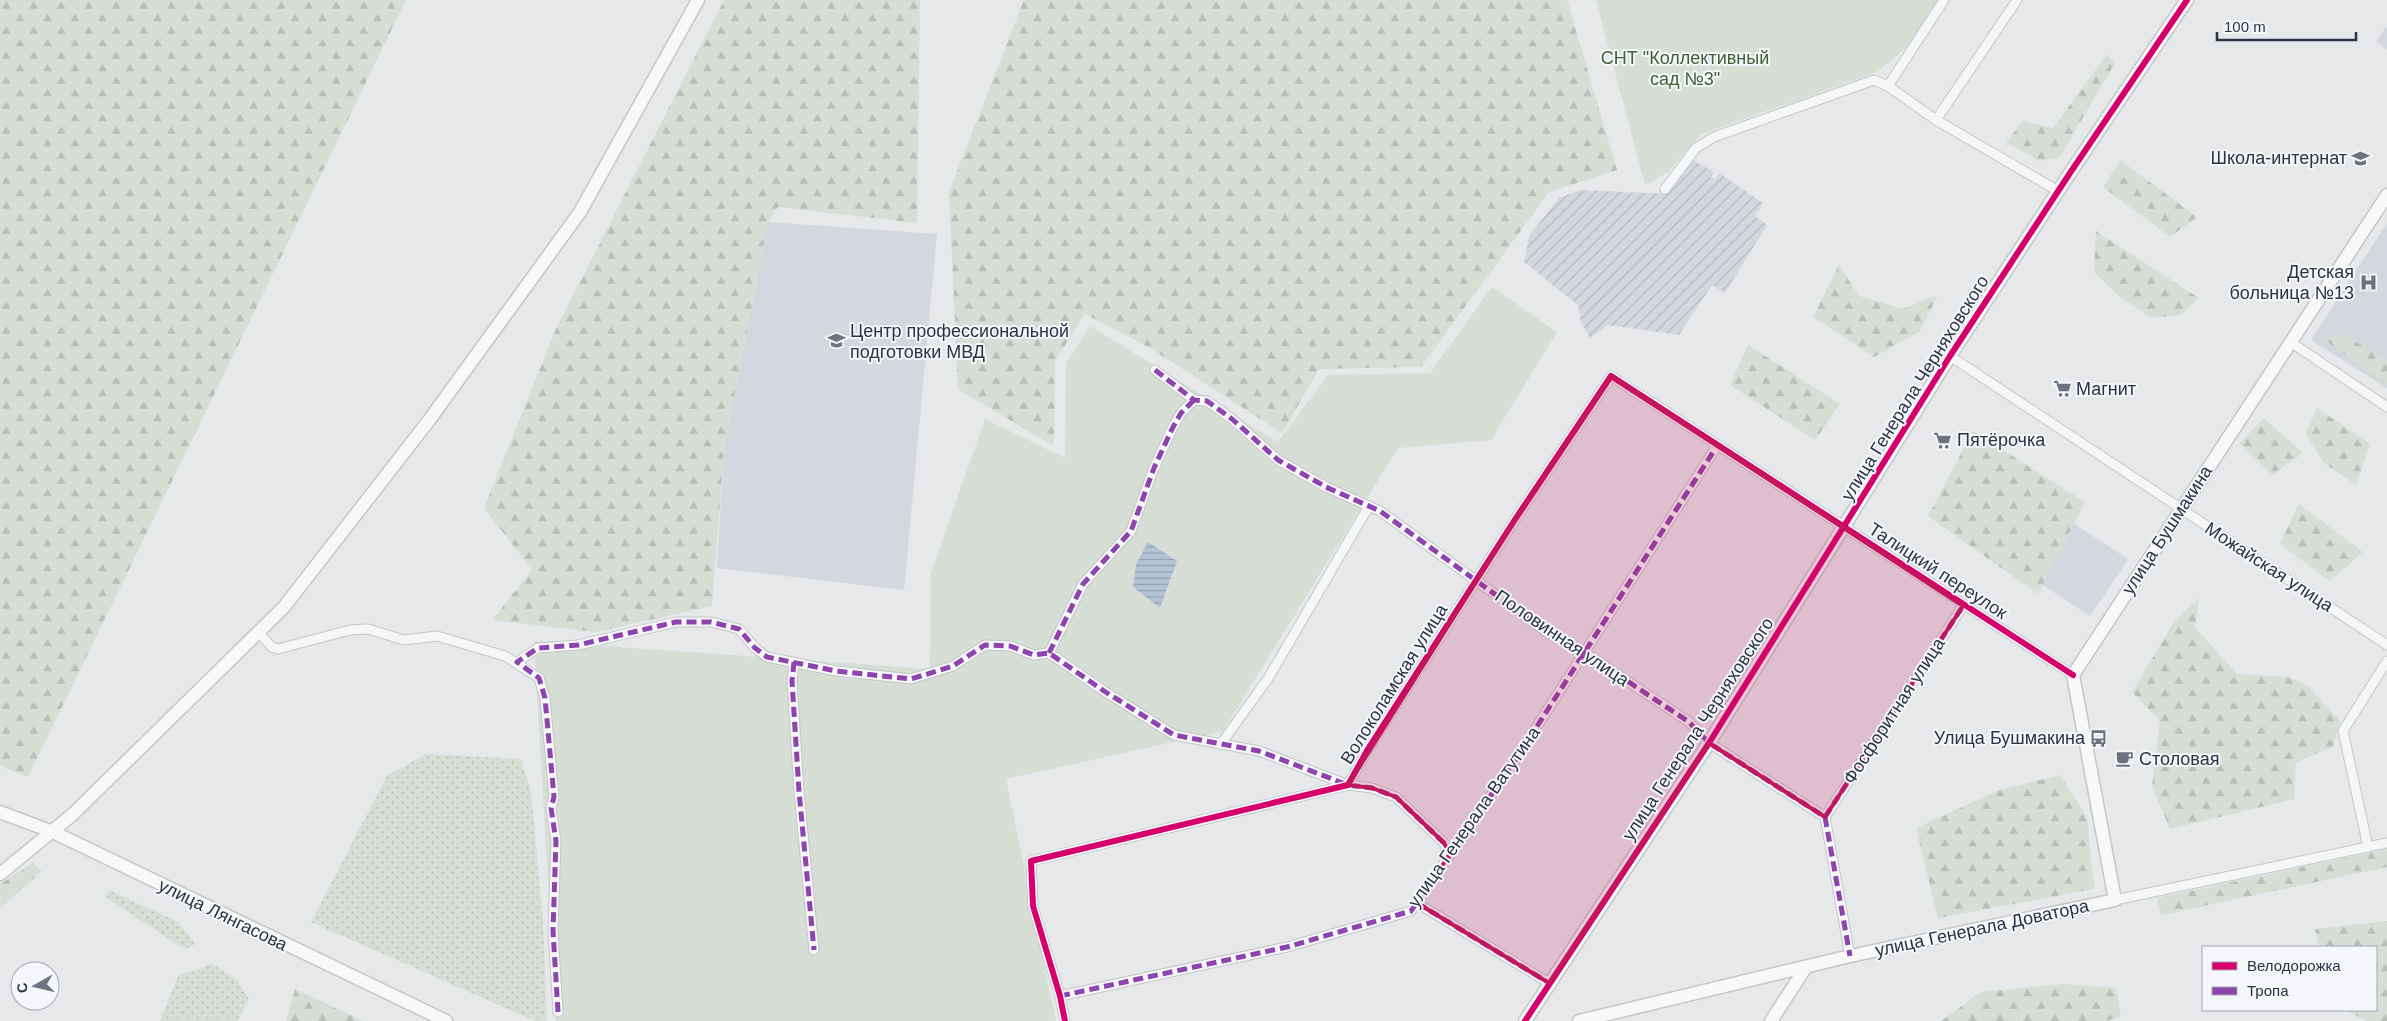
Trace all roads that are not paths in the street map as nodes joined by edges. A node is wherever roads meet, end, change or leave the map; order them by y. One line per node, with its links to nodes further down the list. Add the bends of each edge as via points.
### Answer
1 (698, 0): 22 (street, via 580,212 430,419 284,607)
2 (1944, 0): 5 (street)
3 (2017, 0): 6 (street)
4 (2188, 0): 8 (street, улица Генерала Черняховского)
5 (1888, 86): 6 (street); 7 (street, via 1881,81 1867,82 1714,137 1696,148)
6 (1936, 120): 8 (street)
7 (1665, 188)
8 (2058, 191): 11 (street, улица Генерала Черняховского)
9 (2387, 195): 10 (street, улица Бушмакина)
10 (2292, 343): 15 (street); 18 (street, улица Бушмакина)
11 (1950, 356): 18 (street, Можайская улица); 19 (street, улица Генерала Черняховского)
12 (1155, 370): 14 (street, Половинная улица)
13 (1611, 376): 16 (street, Талицкий переулок); 20 (street, Волоколамская улица)
14 (1194, 400): 17 (street, Половинная улица, via 1206,401 1232,419 1278,460); 24 (street, via 1172,429 1131,531 1083,584)
15 (2387, 407)
16 (1717, 446): 19 (street, Талицкий переулок); 25 (street, улица Генерала Ватутина)
17 (1369, 506): 20 (street, Половинная улица); 31 (street, via 1269,677)
18 (2181, 508): 23 (street, Можайская улица); 29 (street, улица Бушмакина)
19 (1845, 528): 21 (street, Талицкий переулок); 30 (street, улица Генерала Черняховского)
20 (1478, 580): 25 (street, Половинная улица, via 1547,632); 32 (street, Волоколамская улица)
21 (1963, 606): 29 (street, Талицкий переулок); 34 (street, Фосфоритная улица)
22 (258, 632): 27 (street, via 278,649 350,630 368,629 404,640 438,636); 35 (street)
23 (2387, 645)
24 (1048, 652): 28 (street, via 1034,655 1010,646 985,645 953,666 911,679 836,671); 31 (street, via 1174,735)
25 (1585, 653): 30 (street, Половинная улица, via 1689,722); 38 (street, улица Генерала Ватутина)
26 (2387, 661): 37 (street, via 2343,731)
27 (517, 662): 28 (street, via 538,648 578,646 676,622 711,622 740,629 767,657); 47 (street, via 539,678 545,698 554,797 551,808 556,840 554,931)
28 (794, 662): 42 (street, via 792,681 799,791)
29 (2073, 675): 40 (street)
30 (1709, 743): 34 (street, Половинная улица); 45 (street, улица Генерала Черняховского)
31 (1221, 744): 32 (street, via 1259,751)
32 (1348, 785): 38 (street, via 1372,788 1396,797 1444,843); 46 (street, Волоколамская улица, via 1031,862 1032,906)
33 (0, 812): 35 (street, улица Лянгасова)
34 (1824, 817): 43 (street)
35 (53, 832): 39 (street); 48 (street, улица Лянгасова)
36 (2387, 844): 37 (street, улица Генерала Доватора)
37 (2368, 848): 40 (street, улица Генерала Доватора)
38 (1450, 854): 41 (street, улица Генерала Ватутина)
39 (0, 874)
40 (2115, 900): 43 (street, улица Генерала Доватора)
41 (1417, 903): 45 (street); 46 (street, улица Генерала Ватутина, via 1411,910 1287,947)
42 (814, 950)
43 (1850, 956): 44 (street, улица Генерала Доватора)
44 (1806, 967): 51 (street, улица Генерала Доватора); 52 (street)
45 (1549, 983): 50 (street, улица Генерала Черняховского)
46 (1060, 996): 49 (street)
47 (558, 1012)
48 (446, 1021)
49 (1065, 1021)
50 (1525, 1021)
51 (1579, 1021)
52 (1771, 1021)

